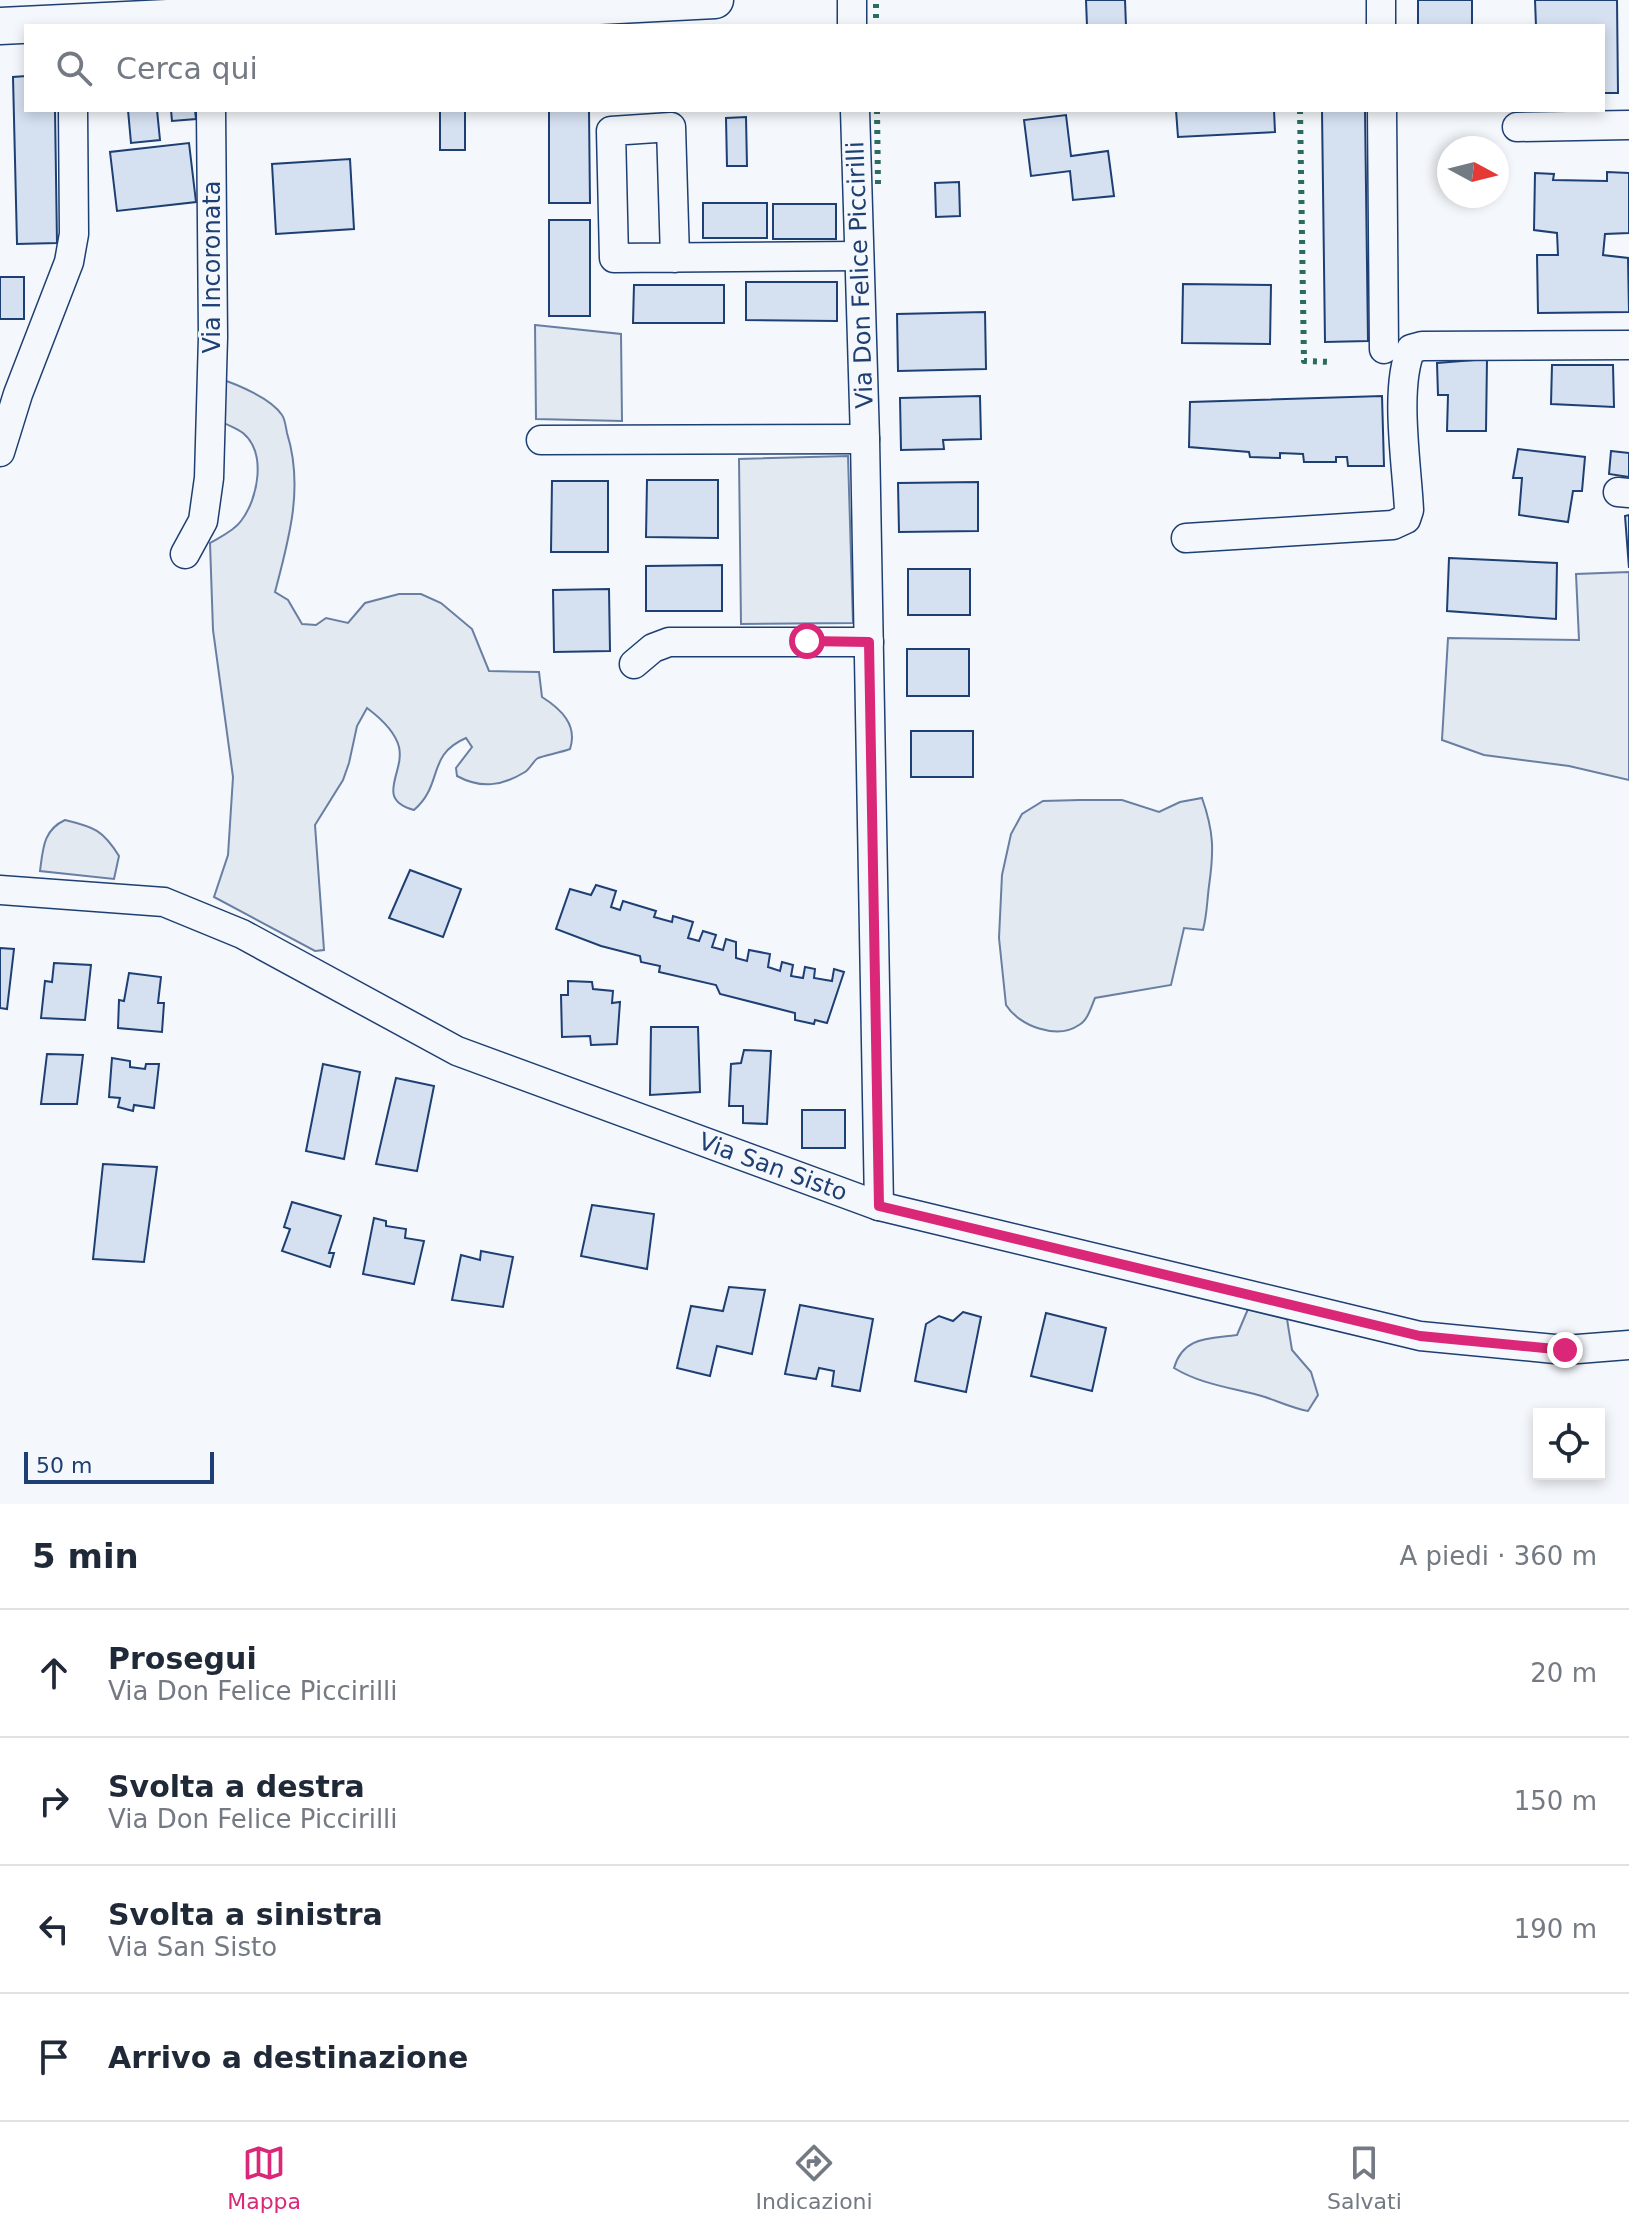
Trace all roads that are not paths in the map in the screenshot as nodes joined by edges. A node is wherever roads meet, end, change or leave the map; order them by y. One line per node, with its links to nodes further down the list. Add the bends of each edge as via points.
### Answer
1 (715, 0): 4 (main road)
2 (852, 0): 6 (street)
3 (1381, 0): 7 (street)
4 (209, 21): 5 (main road)
5 (70, 24)
6 (852, 24)
7 (1381, 24)
8 (24, 25): 9 (main road)
9 (0, 26)
10 (73, 112): 22 (street, via 74,234 69,262)
11 (211, 112): 24 (street, Via Incoronata, via 209,478 203,521)
12 (855, 112): 16 (street, Via Don Felice Piccirilli)
13 (1382, 112): 19 (street)
14 (1629, 125): 15 (street)
15 (1517, 127)
16 (859, 256): 17 (street); 20 (street, Via Don Felice Piccirilli)
17 (675, 258): 17 (street, via 614,258 611,131 671,127)
18 (1629, 345): 23 (street, via 1411,349 1403,392 1406,519 1393,525)
19 (1384, 349)
20 (865, 439): 21 (street, Via Don Felice Piccirilli); 25 (street, Via Don Felice Piccirilli)
21 (541, 440)
22 (0, 452)
23 (1186, 538)
24 (185, 554)
25 (869, 642): 26 (street, via 669,642); 28 (street, Via Don Felice Piccirilli)
26 (634, 664)
27 (0, 890): 28 (street, Via San Sisto, via 164,902 242,934 457,1051)
28 (879, 1206): 29 (street, Via San Sisto, via 1420,1336 1565,1350)
29 (1629, 1345)

